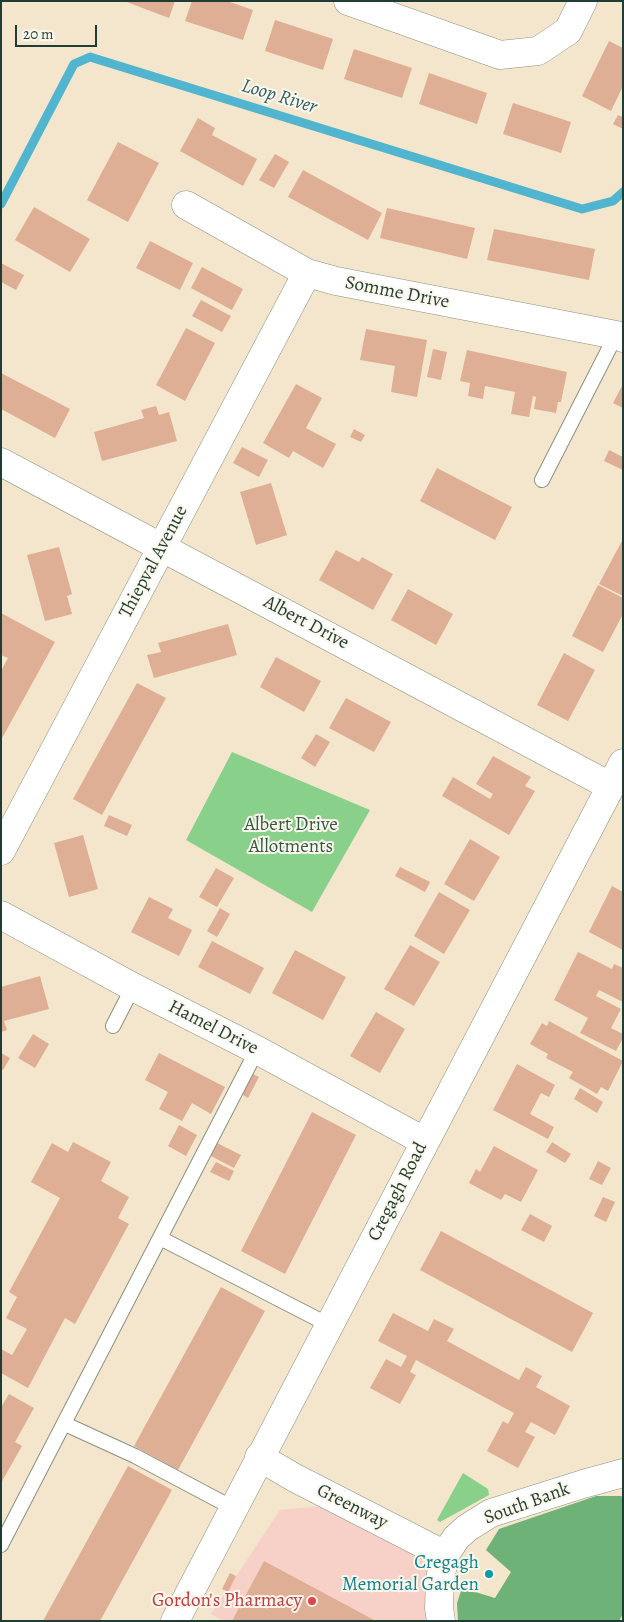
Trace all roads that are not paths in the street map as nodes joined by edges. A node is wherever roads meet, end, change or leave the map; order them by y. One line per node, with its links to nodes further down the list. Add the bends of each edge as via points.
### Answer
1 (348, 1): 2 (street, via 500,54 538,51 568,30)
2 (583, 1)
3 (186, 205): 4 (street, Somme Drive)
4 (307, 273): 5 (street, Somme Drive); 8 (street, Thiepval Avenue)
5 (620, 336): 7 (lane)
6 (1, 462): 8 (street, Albert Drive)
7 (542, 480)
8 (161, 546): 9 (street, Albert Drive); 10 (street, Thiepval Avenue)
9 (617, 775): 15 (street, Cregagh Road)
10 (1, 851)
11 (1, 915): 12 (street, Hamel Drive)
12 (133, 987): 13 (lane); 14 (street, Hamel Drive)
13 (113, 1026)
14 (257, 1050): 15 (street, Hamel Drive); 16 (lane)
15 (424, 1141): 17 (street, Cregagh Road)
16 (160, 1238): 17 (lane); 18 (lane)
17 (329, 1325): 19 (street, Cregagh Road)
18 (65, 1424): 21 (lane, via 135,1456); 22 (lane)
19 (259, 1457): 21 (street, Cregagh Road); 23 (street, Greenway)
20 (623, 1473): 23 (street, South Bank, via 491,1513 456,1538)
21 (233, 1508): 24 (street, Cregagh Road)
22 (1, 1545)
23 (445, 1555): 25 (street, via 440,1578)
24 (175, 1621)
25 (441, 1621)

